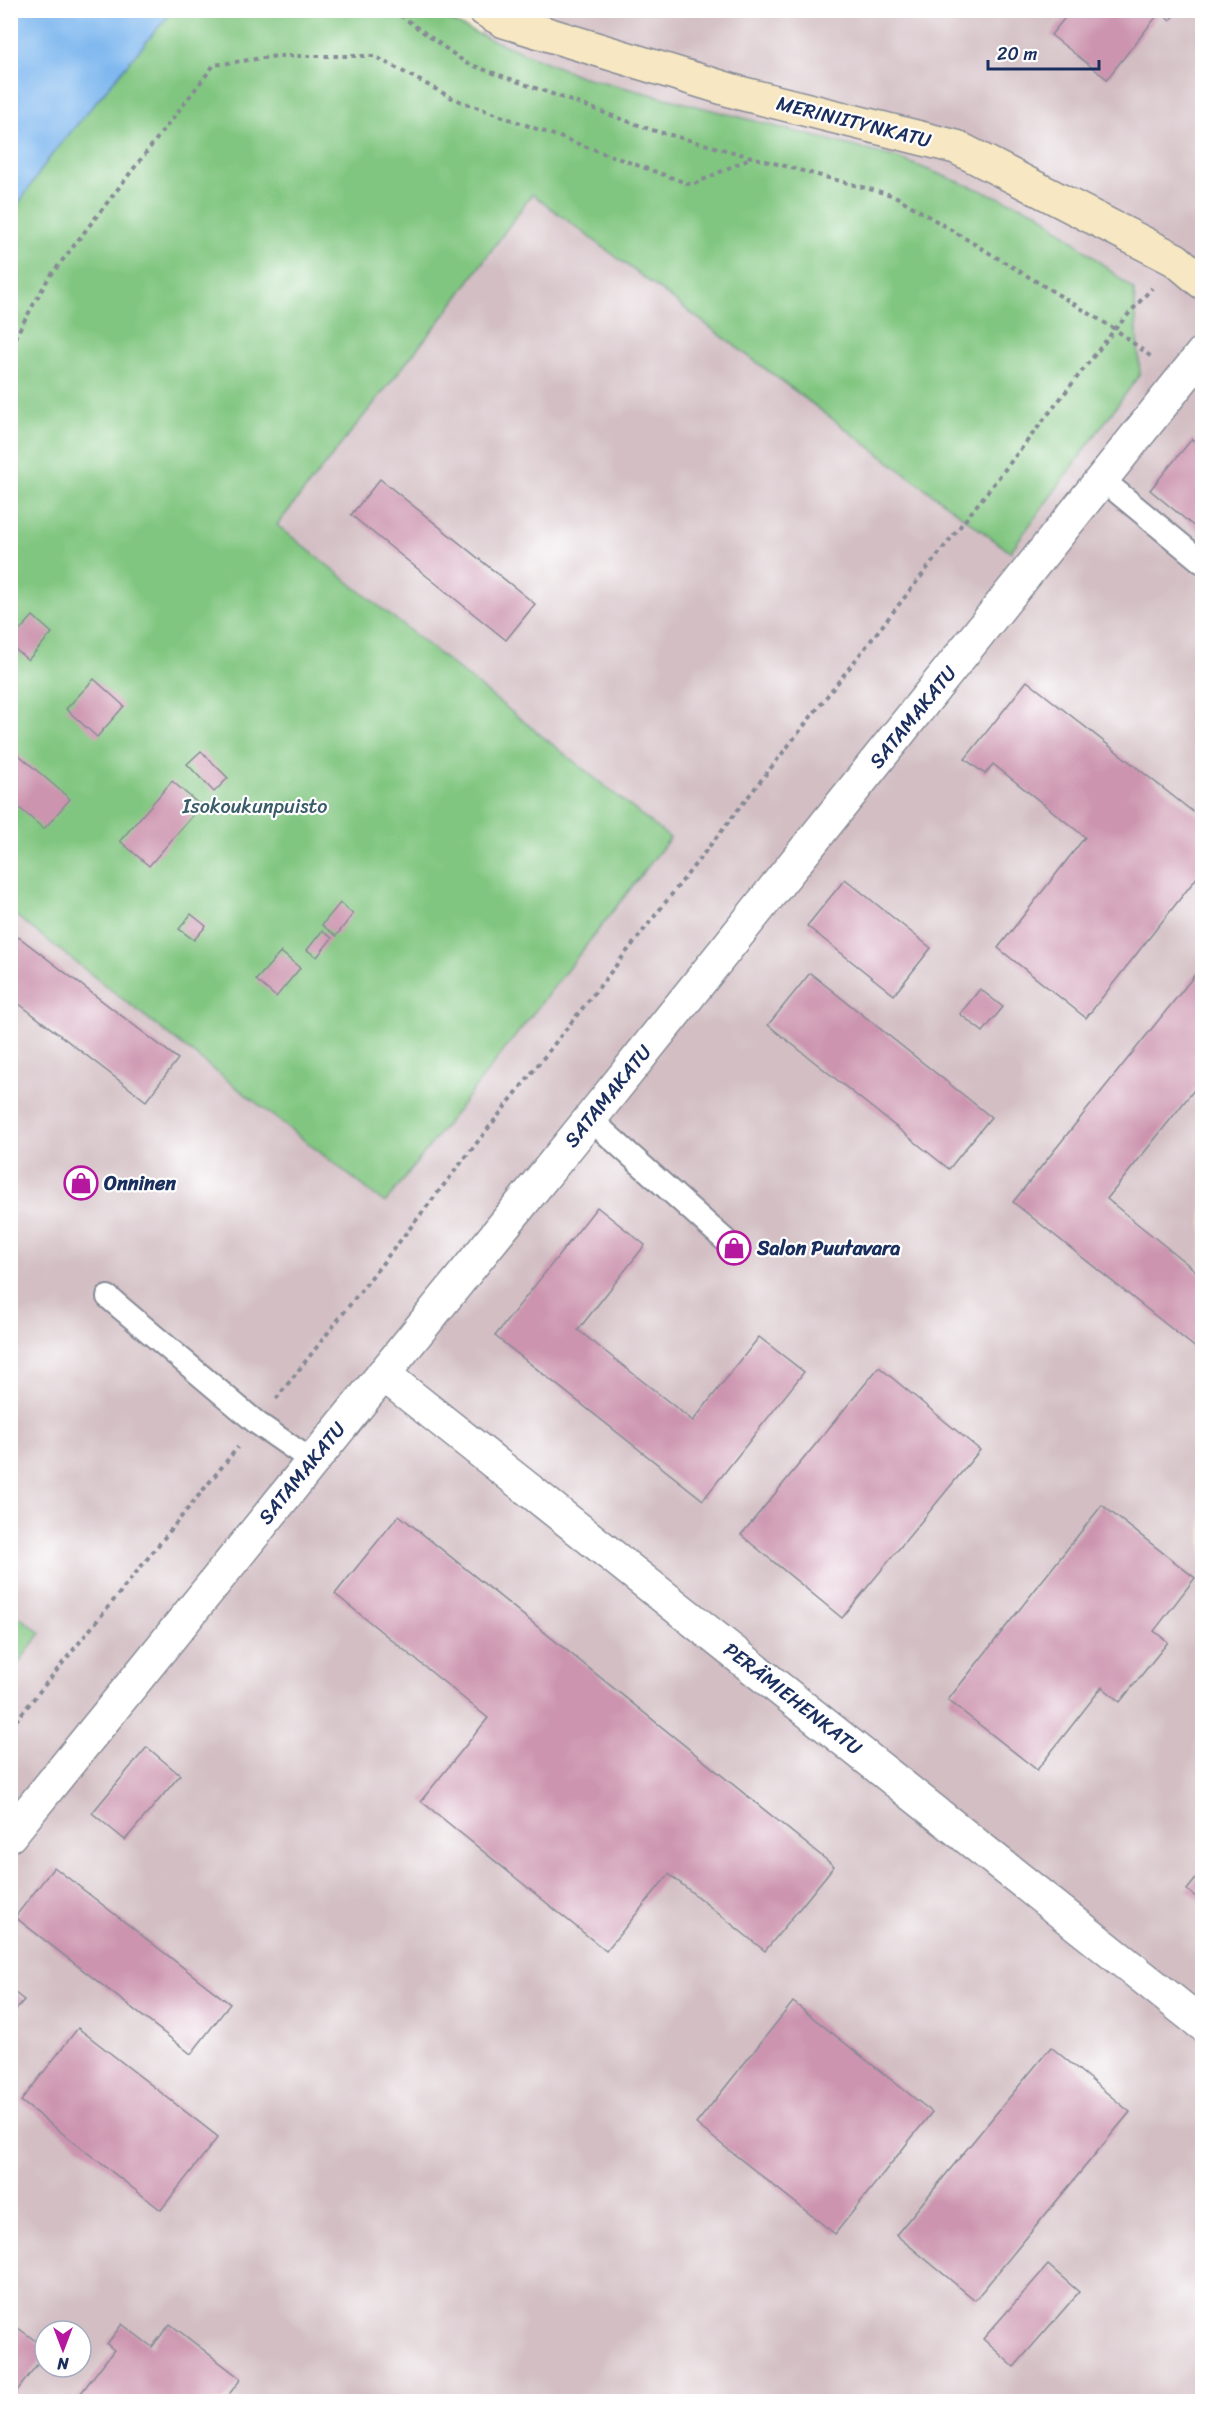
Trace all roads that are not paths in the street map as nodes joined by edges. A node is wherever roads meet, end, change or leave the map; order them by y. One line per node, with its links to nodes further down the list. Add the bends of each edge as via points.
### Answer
1 (494, 16): 2 (main road, MERINIITYNKATU, via 740,93 956,147 1176,261)
2 (1203, 282)
3 (1203, 354): 4 (street, SATAMAKATU)
4 (1104, 481): 5 (lane); 6 (street, SATAMAKATU)
5 (1203, 562)
6 (590, 1119): 7 (lane); 9 (street, SATAMAKATU)
7 (734, 1248)
8 (108, 1298): 10 (lane, via 257,1423)
9 (383, 1374): 10 (street, SATAMAKATU); 12 (street, PERÄMIEHENKATU)
10 (312, 1461): 11 (street, SATAMAKATU)
11 (10, 1835)
12 (1203, 2024)

